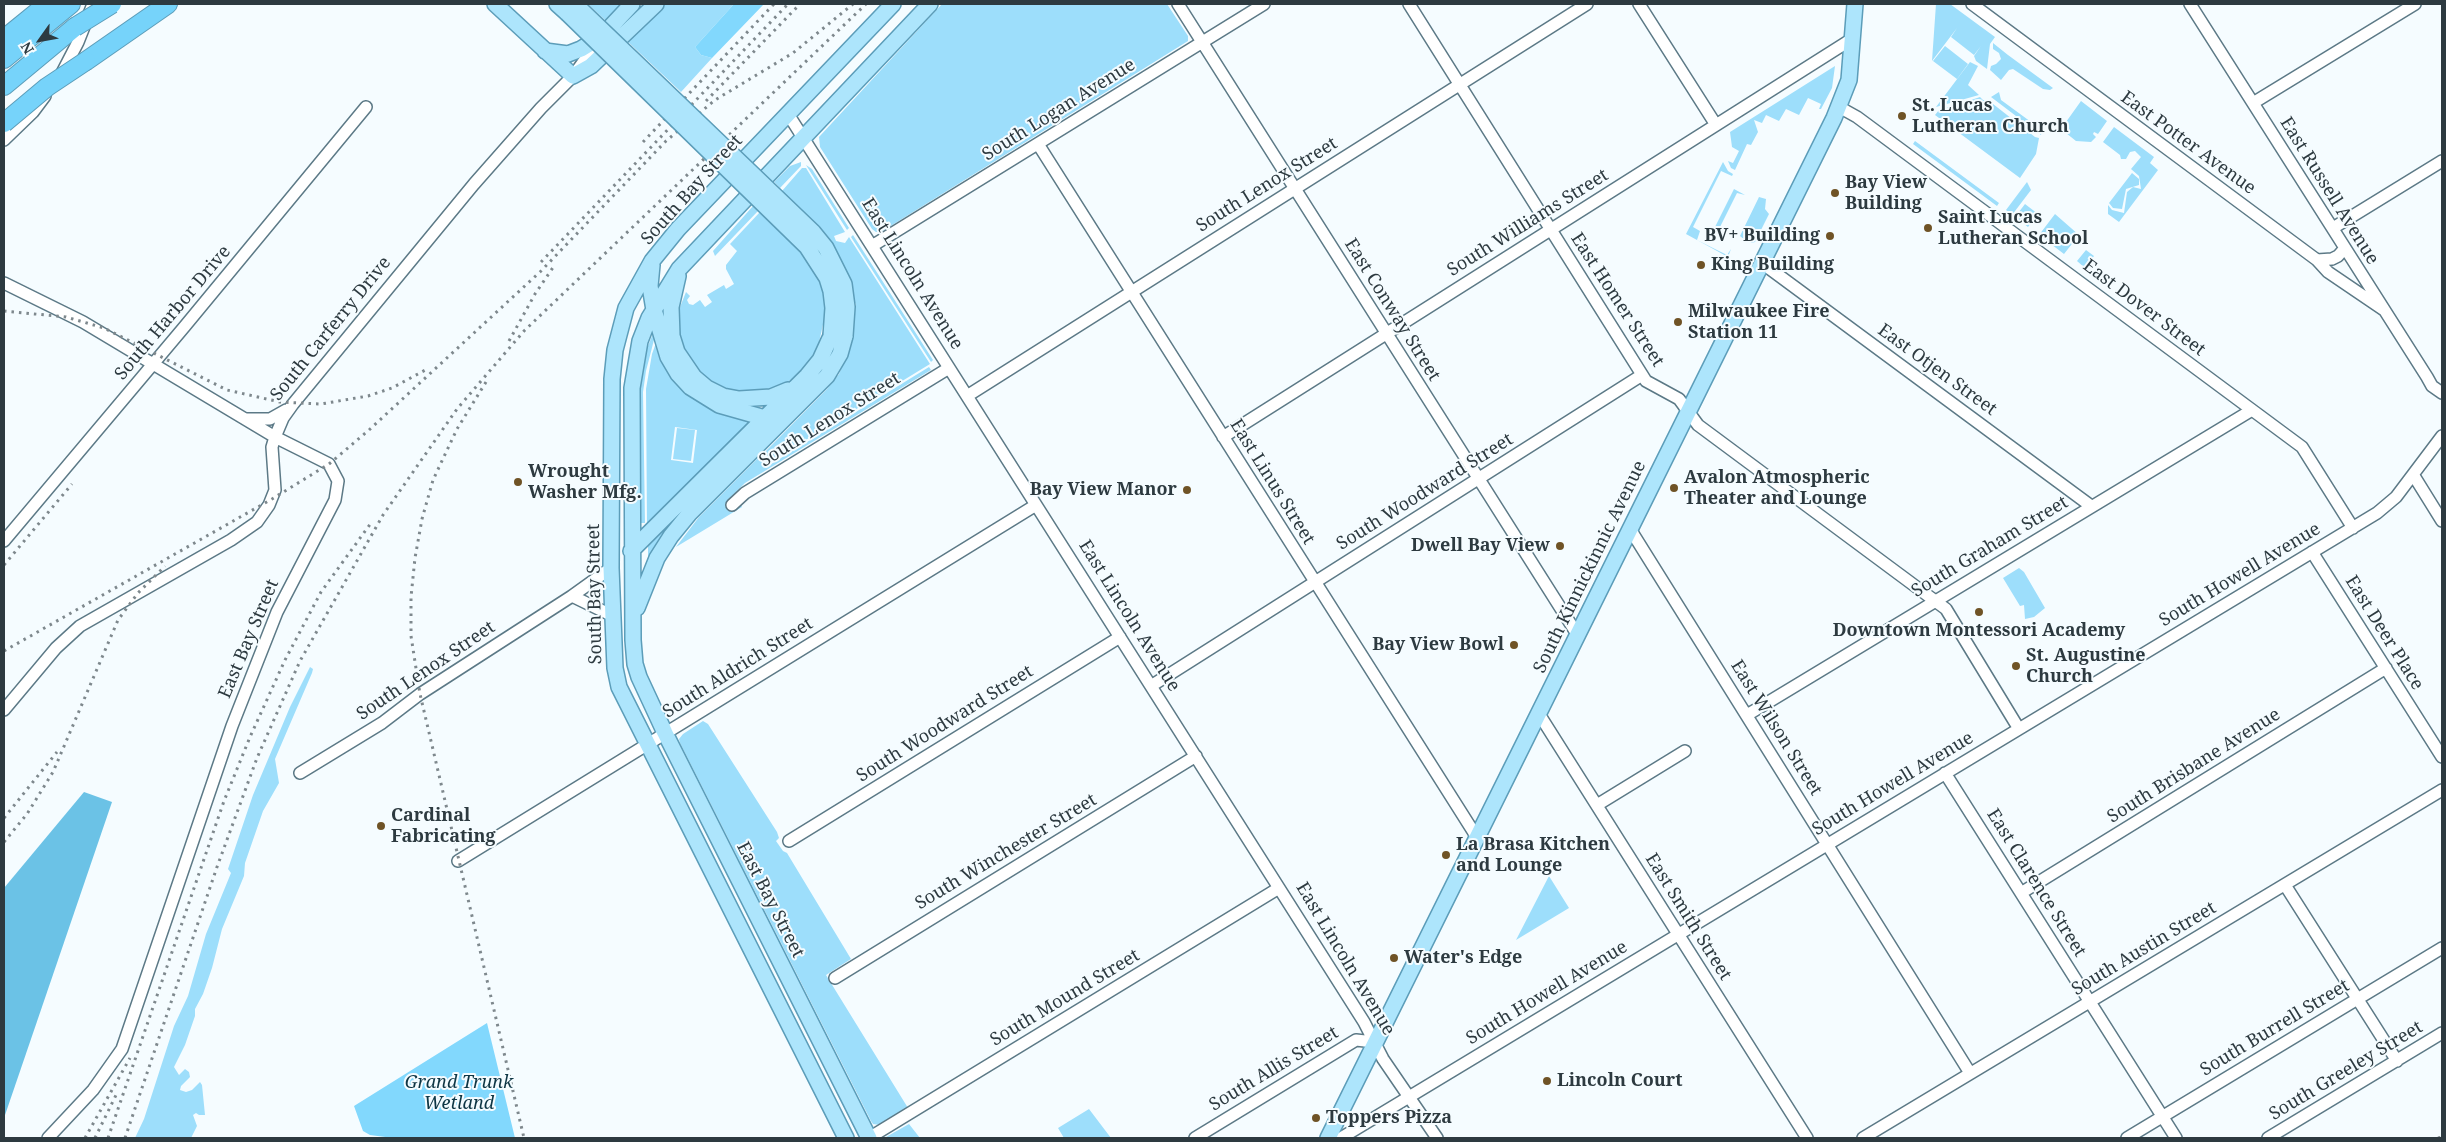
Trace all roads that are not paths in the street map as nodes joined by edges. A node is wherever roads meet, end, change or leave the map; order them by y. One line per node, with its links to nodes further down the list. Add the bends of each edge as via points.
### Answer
1 (47, 4): 22 (highway)
2 (92, 4): 37 (street, via 68,64 34,112)
3 (112, 4): 29 (highway, bridge, via 75,27)
4 (168, 4): 34 (highway, bridge, via 47,88)
5 (495, 4): 25 (main road)
6 (632, 4): 21 (main road, South Carferry Drive)
7 (656, 4): 27 (main road, South Carferry Drive, via 591,66)
8 (893, 4): 33 (main road, South Bay Street)
9 (930, 4): 36 (main road)
10 (1178, 4): 24 (street, East Conway Street)
11 (1264, 4): 24 (street, South Logan Avenue)
12 (1408, 4): 28 (street, East Homer Street)
13 (1587, 4): 28 (street, South Lenox Street)
14 (1639, 4): 35 (street)
15 (1855, 4): 23 (main road, South Kinnickinnic Avenue)
16 (1972, 4): 45 (street, East Potter Avenue)
17 (2190, 4): 30 (street, East Russell Avenue)
18 (2415, 4): 30 (street)
19 (69, 5): 26 (highway)
20 (566, 7): 54 (main road, bridge, via 813,232 826,248 844,284 848,307)
21 (602, 36): 25 (main road, via 581,50 568,54); 27 (street, South Carferry Drive)
22 (4, 39)
23 (1852, 39): 32 (main road, South Kinnickinnic Avenue, via 1849,80); 35 (street, South Williams Street)
24 (1202, 42): 38 (street, South Logan Avenue); 40 (street, East Conway Street)
25 (543, 50): 27 (main road)
26 (4, 59)
27 (573, 76): 62 (street, South Carferry Drive, via 540,108 478,179)
28 (1460, 84): 40 (street, South Lenox Street); 42 (street, East Homer Street)
29 (4, 86)
30 (2253, 103): 41 (street, East Russell Avenue)
31 (366, 106): 55 (street, South Harbor Drive)
32 (1839, 107): 47 (main road, South Kinnickinnic Avenue); 63 (street, East Dover Street)
33 (788, 114): 36 (street, East Lincoln Avenue); 46 (main road, South Bay Street, via 678,229)
34 (4, 124)
35 (1716, 125): 42 (street, South Williams Street)
36 (804, 139): 43 (street, East Lincoln Avenue); 48 (main road)
37 (4, 140)
38 (1038, 144): 43 (street, South Logan Avenue); 50 (street, East Linus Street)
39 (2442, 161): 41 (street)
40 (1295, 188): 50 (street, South Lenox Street); 53 (street, East Conway Street)
41 (2333, 228): 44 (street, East Russell Avenue)
42 (1551, 229): 53 (street, South Williams Street); 57 (street, East Homer Street)
43 (872, 246): 56 (street, East Lincoln Avenue)
44 (2345, 248): 45 (street, via 2332,259); 52 (street, East Russell Avenue)
45 (2317, 260): 52 (street, East Potter Avenue, via 2328,272)
46 (652, 261): 51 (main road, via 650,286); 82 (main road, South Bay Street, via 626,308 615,350)
47 (1762, 263): 64 (main road, South Kinnickinnic Avenue); 75 (street, East Otjen Street)
48 (679, 269): 51 (main road); 59 (main road, via 671,307 672,336 676,352 694,377 723,396 739,399 771,397)
49 (4, 282): 55 (street, East Bay Street)
50 (1132, 292): 61 (street, South Lenox Street); 70 (street, East Linus Street)
51 (654, 310): 66 (main road, via 668,357 690,387 719,405); 80 (main road, via 640,341 632,388)
52 (2384, 310): 58 (street, East Russell Avenue)
53 (1386, 333): 70 (street, South Williams Street); 72 (street, East Conway Street)
54 (838, 336): 59 (main road); 65 (main road, via 840,354 827,376)
55 (154, 363): 67 (street, East Bay Street); 79 (street, South Harbor Drive)
56 (949, 368): 61 (street, East Lincoln Avenue); 73 (street, South Lenox Street)
57 (1642, 374): 64 (street, East Homer Street, via 1646,381 1679,400); 72 (street, South Woodward Street)
58 (2437, 383): 60 (street, East Russell Avenue)
59 (798, 385): 66 (main road)
60 (2442, 393)
61 (967, 396): 74 (street, East Lincoln Avenue)
62 (290, 408): 67 (street, via 270,419); 69 (street, South Carferry Drive)
63 (2252, 410): 75 (street, South Graham Street); 77 (street, East Dover Street, via 2302,447)
64 (1688, 412): 78 (main road, South Kinnickinnic Avenue); 85 (street, East Homer Street, via 1698,425)
65 (791, 413): 66 (main road); 87 (main road, via 671,536 657,558)
66 (765, 418): 80 (main road)
67 (245, 419): 69 (street, East Bay Street)
68 (2442, 436): 71 (street, South Howell Avenue)
69 (274, 437): 92 (street, South Carferry Drive, via 275,490 257,522 80,626 56,648); 123 (street, East Bay Street, via 329,464 338,481 335,500 269,630 232,726 122,1049 93,1090)
70 (1223, 437): 83 (street, East Linus Street)
71 (2414, 476): 76 (street); 77 (street, South Howell Avenue, via 2396,498)
72 (1479, 479): 83 (street, South Woodward Street); 88 (street, East Conway Street)
73 (732, 504)
74 (1036, 505): 89 (street, East Lincoln Avenue); 96 (street, South Aldrich Street)
75 (2092, 506): 85 (street, South Graham Street)
76 (2442, 521)
77 (2353, 528): 81 (street, South Howell Avenue)
78 (1630, 529): 88 (main road, South Kinnickinnic Avenue); 94 (street, East Wilson Street)
79 (4, 541)
80 (634, 548): 82 (main road); 87 (main road)
81 (2312, 552): 90 (street, East Deer Place); 95 (street, South Howell Avenue)
82 (611, 568): 84 (street, South Lenox Street); 86 (main road, South Bay Street)
83 (1315, 582): 91 (street, South Woodward Street); 105 (street, East Linus Street)
84 (572, 596): 86 (street); 101 (street, South Lenox Street, via 420,694 382,723)
85 (1935, 601): 94 (street, South Graham Street); 95 (street, East Homer Street, via 1946,609)
86 (613, 616): 97 (main road, South Bay Street, via 619,687)
87 (634, 616): 96 (main road, East Bay Street, via 635,664)
88 (1577, 634): 93 (main road, South Kinnickinnic Avenue)
89 (1120, 637): 91 (street, East Lincoln Avenue); 106 (street, South Woodward Street)
90 (2386, 668): 100 (street, East Deer Place); 111 (street, South Brisbane Avenue)
91 (1151, 686): 99 (street, East Lincoln Avenue)
92 (4, 710)
93 (1539, 714): 104 (street, East Smith Street); 105 (main road, South Kinnickinnic Avenue)
94 (1747, 715): 107 (street, East Wilson Street)
95 (2019, 729): 102 (street, South Howell Avenue)
96 (665, 733): 97 (street, South Aldrich Street); 125 (main road, East Bay Street)
97 (647, 744): 108 (street, South Aldrich Street); 124 (main road)
98 (1685, 751): 104 (street)
99 (1196, 756): 110 (street, East Lincoln Avenue); 114 (street, South Winchester Street)
100 (2442, 757)
101 (300, 773)
102 (1945, 773): 107 (street, South Howell Avenue); 111 (street, East Clarence Street)
103 (2442, 790): 109 (street, South Austin Street)
104 (1596, 805): 112 (street, East Smith Street)
105 (1478, 839): 118 (main road, South Kinnickinnic Avenue)
106 (789, 841)
107 (1827, 845): 112 (street, South Howell Avenue); 120 (street, East Wilson Street)
108 (458, 861)
109 (2285, 885): 115 (street); 116 (street, South Austin Street)
110 (1279, 888): 118 (street, East Lincoln Avenue); 125 (street, South Mound Street)
111 (2021, 893): 116 (street, East Clarence Street)
112 (1678, 934): 121 (street, South Howell Avenue); 130 (street, East Smith Street)
113 (2442, 948): 115 (street, South Burrell Street)
114 (835, 978)
115 (2357, 999): 119 (street); 122 (street, South Burrell Street)
116 (2090, 1002): 120 (street, South Austin Street); 122 (street, East Clarence Street)
117 (2442, 1033): 119 (street, South Greeley Street)
118 (1374, 1042): 121 (street, East Lincoln Avenue); 126 (street, South Allis Street, via 1356,1040); 127 (main road, South Kinnickinnic Avenue)
119 (2397, 1061): 134 (street, South Greeley Street)
120 (1970, 1073): 131 (street, South Austin Street)
121 (1409, 1097): 128 (street, South Howell Avenue); 129 (street, East Lincoln Avenue)
122 (2163, 1117): 132 (street, South Burrell Street); 133 (street, East Clarence Street)
123 (48, 1138)
124 (846, 1138)
125 (869, 1138)
126 (1195, 1138)
127 (1328, 1138)
128 (1341, 1138)
129 (1437, 1138)
130 (1807, 1138)
131 (1863, 1138)
132 (2127, 1138)
133 (2176, 1138)
134 (2268, 1138)

